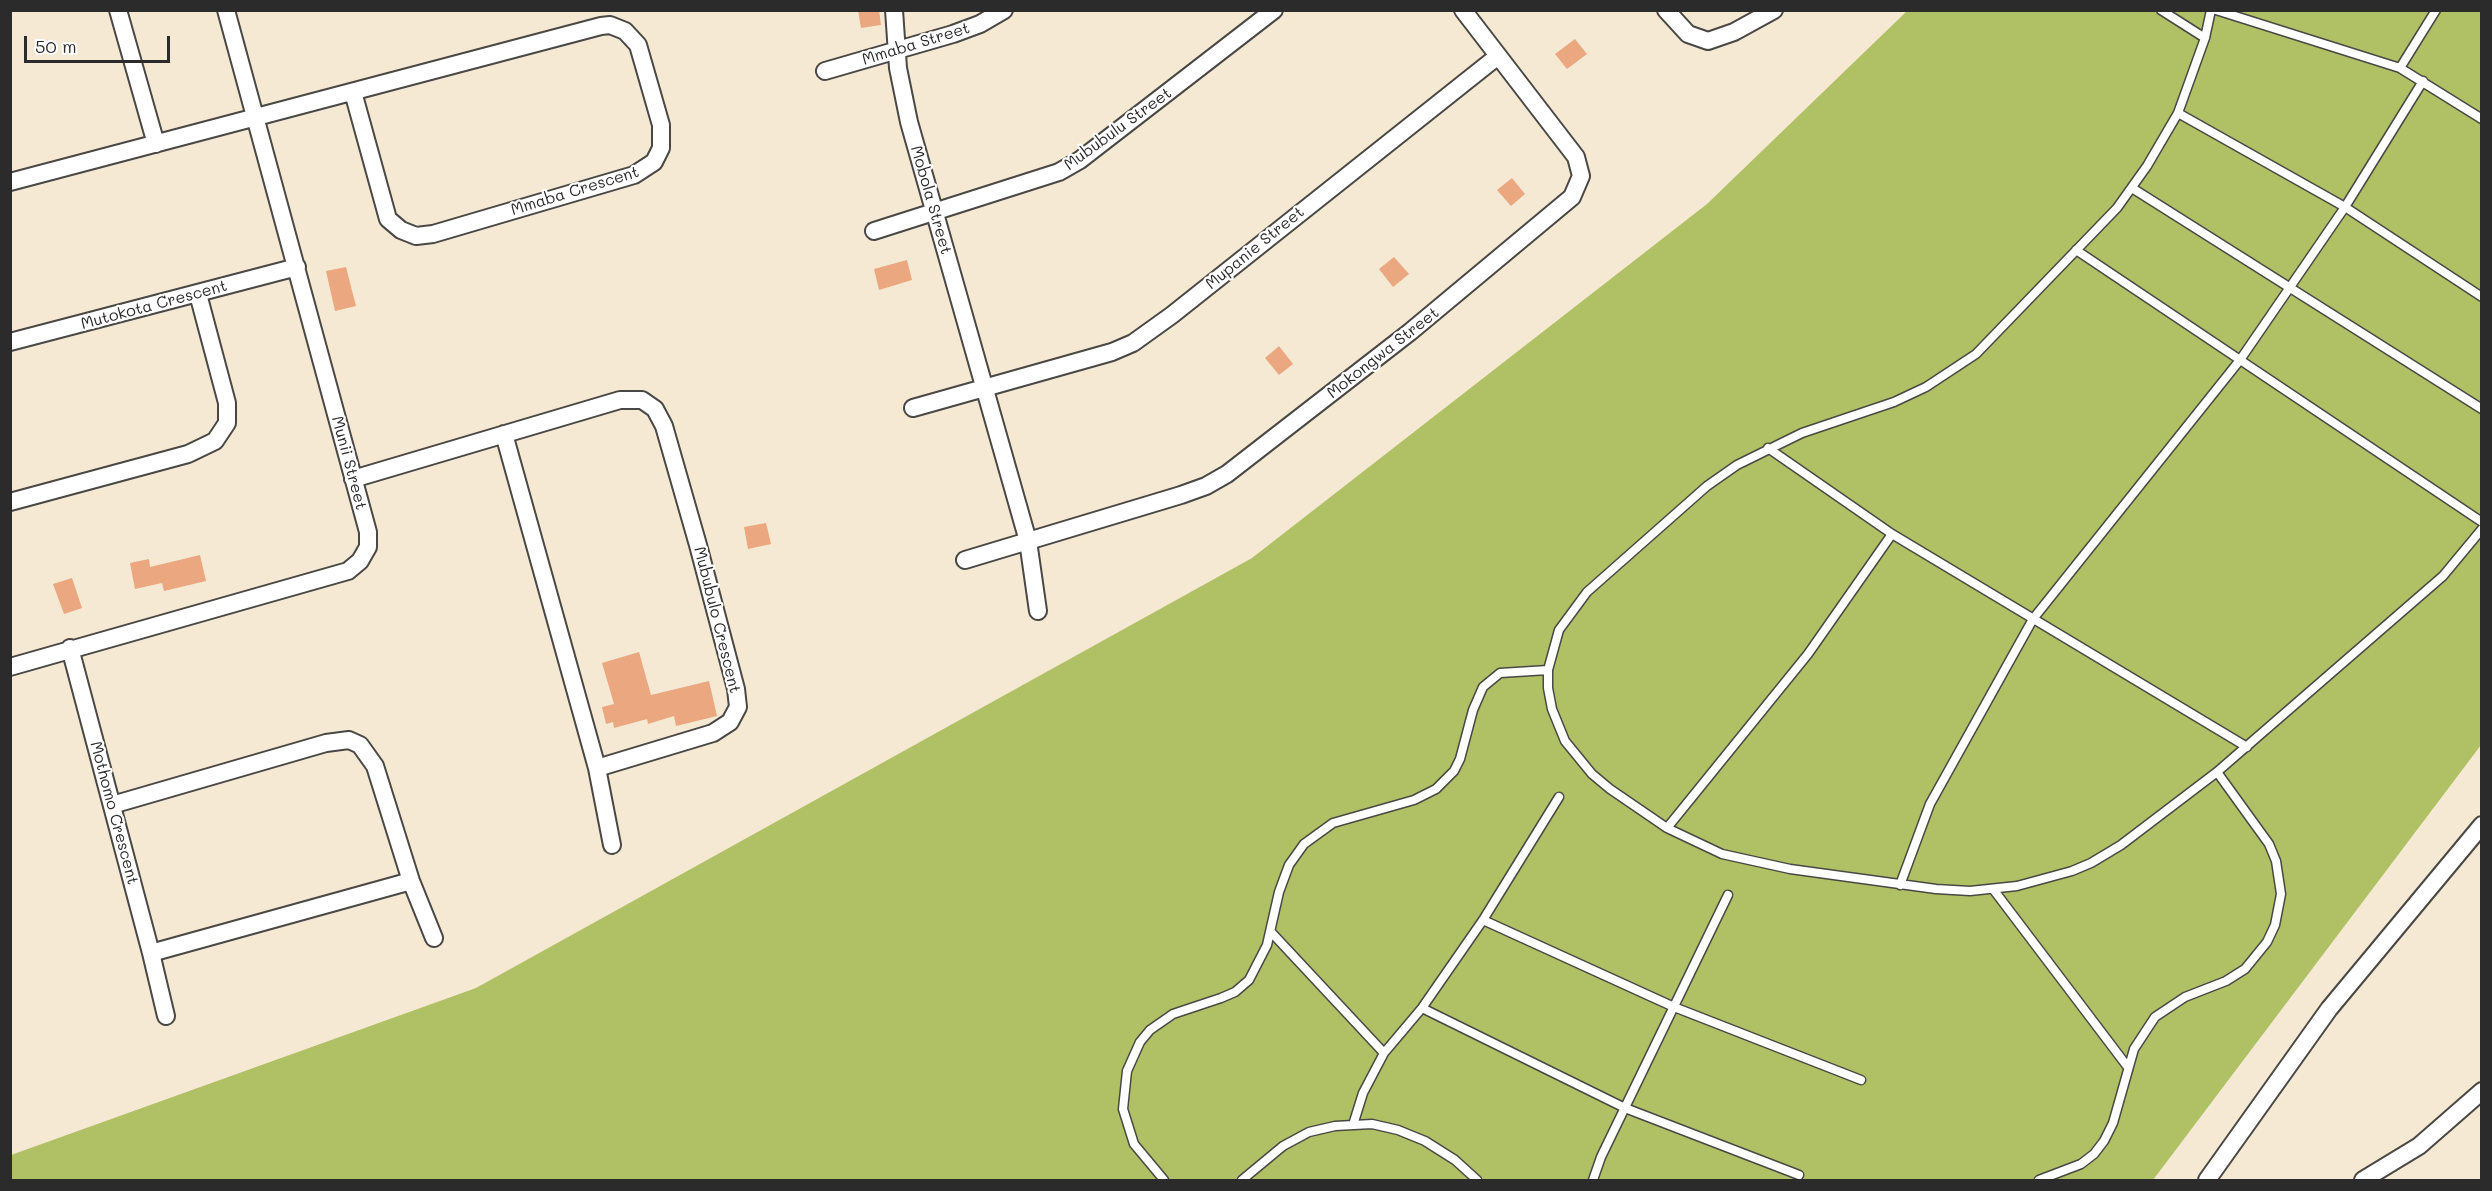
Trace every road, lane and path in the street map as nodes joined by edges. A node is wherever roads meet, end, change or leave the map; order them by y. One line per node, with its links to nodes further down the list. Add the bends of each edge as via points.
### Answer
1 (118, 10): 23 (street)
2 (226, 10): 21 (street, Munii Street)
3 (894, 10): 14 (street, Mobola Street)
4 (1004, 10): 14 (street, Mmaba Street, via 980,24)
5 (1274, 10): 27 (street, Mububulu Street, via 1080,160 1037,180)
6 (1463, 10): 15 (street, Mokongwa Street)
7 (1666, 10): 8 (street, via 1688,34 1708,40 1734,32)
8 (1774, 10)
9 (2161, 10): 13 (lane)
10 (2211, 10): 13 (lane)
11 (2216, 10): 16 (lane)
12 (2436, 10): 16 (lane)
13 (2205, 38): 20 (lane)
14 (897, 49): 17 (street, Mmaba Street); 27 (street, Mobola Street, via 909,122)
15 (1498, 56): 36 (street, Mupanie Street, via 1133,343); 46 (street, Mokongwa Street, via 1576,157 1581,176 1579,186 1563,207 1227,474 1181,495)
16 (2400, 68): 18 (lane)
17 (825, 71)
18 (2422, 81): 22 (lane); 26 (lane)
19 (353, 93): 19 (street, Mmaba Crescent, via 610,25 624,31 638,45 661,125 662,148 654,162 634,175 416,236 388,219); 21 (street, Mmaba Crescent)
20 (2178, 113): 25 (lane); 26 (lane)
21 (256, 117): 23 (street, Mmaba Crescent); 30 (street, Munii Street)
22 (2481, 119)
23 (156, 144): 24 (street, Mmaba Crescent)
24 (10, 182)
25 (2132, 188): 29 (lane); 31 (lane)
26 (2345, 207): 31 (lane); 33 (lane)
27 (934, 210): 28 (street, Mububulu Street); 36 (street, Mobola Street)
28 (874, 231)
29 (2076, 250): 35 (lane); 40 (lane, via 2003,328 1951,374 1894,402)
30 (297, 267): 32 (street, Mutokota Crescent); 41 (street, Munii Street)
31 (2290, 288): 35 (lane); 38 (lane)
32 (198, 294): 34 (street, Mutokota Crescent); 42 (street, via 228,413 222,433 208,446)
33 (2481, 297)
34 (10, 342)
35 (2240, 360): 43 (lane); 49 (lane)
36 (985, 387): 37 (street); 46 (street, Mobola Street)
37 (913, 408)
38 (2481, 409)
39 (504, 434): 41 (street, Mububulo Crescent); 54 (street); 54 (street, Mububulo Crescent, via 620,400 647,403 655,408 664,426 698,545 736,689 736,714 713,733)
40 (1768, 448): 45 (lane); 52 (lane, via 1707,486 1587,592 1559,630)
41 (353, 479): 50 (street, Munii Street, via 369,540 360,561 348,571)
42 (10, 502)
43 (2481, 522)
44 (2481, 528): 53 (lane, via 2443,576)
45 (1892, 534): 49 (lane); 59 (lane, via 1808,654)
46 (1028, 541): 47 (street, Mokongwa Street); 48 (street, Mobola Street)
47 (965, 560)
48 (1038, 610)
49 (2033, 618): 53 (lane); 62 (lane, via 1930,804)
50 (70, 648): 51 (street, Munii Street); 57 (street, Mothomo Crescent)
51 (10, 667)
52 (1548, 670): 59 (lane, via 1552,709 1576,756 1610,789); 66 (lane, via 1511,671 1487,682 1478,697 1460,759 1436,789 1414,800 1333,823 1304,844 1289,865)
53 (2247, 747): 55 (lane)
54 (597, 768): 60 (street)
55 (2217, 772): 63 (lane, via 2091,863 2044,880); 73 (lane, via 2269,844 2276,861 2280,894 2275,925 2245,969 2185,997 2155,1017 2143,1031)
56 (1559, 797): 65 (lane)
57 (112, 805): 61 (street, via 326,743 349,740 360,745 375,766); 68 (street, Mothomo Crescent)
58 (2481, 825): 84 (street, via 2330,1009)
59 (1667, 828): 62 (lane, via 1722,854 1753,862)
60 (612, 846)
61 (411, 881): 67 (street); 68 (street)
62 (1900, 885): 63 (lane)
63 (1993, 889): 73 (lane)
64 (1728, 896): 69 (lane)
65 (1483, 920): 69 (lane); 70 (lane)
66 (1271, 932): 72 (lane); 79 (lane, via 1256,969 1242,986 1162,1020 1132,1056 1123,1090 1127,1126 1146,1162)
67 (434, 938)
68 (151, 953): 71 (street, Mothomo Crescent)
69 (1674, 1007): 74 (lane); 76 (lane)
70 (1422, 1008): 72 (lane); 76 (lane)
71 (166, 1016)
72 (1384, 1053): 77 (lane, via 1363,1093)
73 (2127, 1066): 83 (lane, via 2113,1124 2094,1154 2065,1172)
74 (1861, 1080)
75 (2481, 1091): 85 (street, via 2419,1146)
76 (1625, 1108): 78 (lane); 82 (lane)
77 (1353, 1125): 80 (lane, via 1309,1132 1261,1162); 81 (lane, via 1372,1124 1425,1141)
78 (1799, 1175)
79 (1164, 1180)
80 (1242, 1180)
81 (1477, 1180)
82 (1593, 1180)
83 (2039, 1180)
84 (2207, 1180)
85 (2363, 1180)

